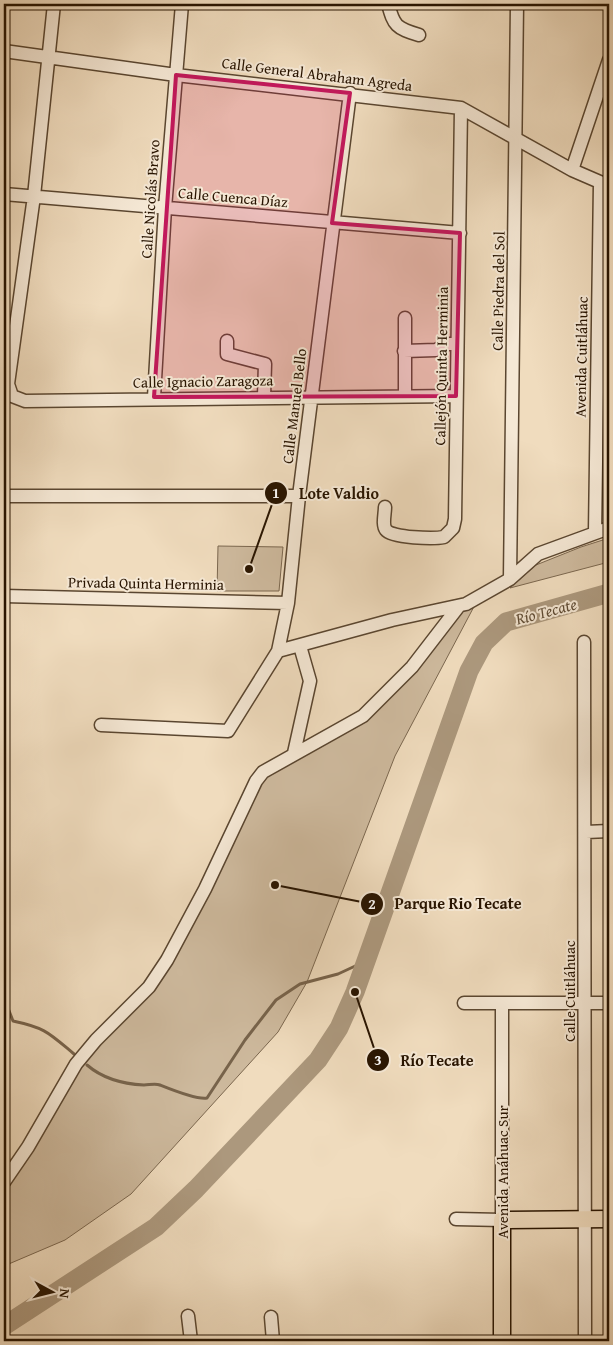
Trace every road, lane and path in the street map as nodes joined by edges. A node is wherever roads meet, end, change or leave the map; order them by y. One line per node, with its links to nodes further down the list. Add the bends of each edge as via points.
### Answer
1 (54, 4): 7 (street)
2 (182, 4): 9 (street, Calle Nicolás Bravo)
3 (388, 4): 5 (street, via 395,24)
4 (517, 4): 12 (street, Calle Piedra del Sol)
5 (419, 35)
6 (4, 51): 7 (street, Calle General Abraham Agreda)
7 (47, 56): 9 (street, Calle General Abraham Agreda); 16 (street)
8 (609, 60): 13 (street)
9 (176, 74): 10 (street, Calle General Abraham Agreda); 17 (street, Calle Nicolás Bravo)
10 (350, 93): 11 (street, Calle General Abraham Agreda); 18 (street, Calle Manuel Bello)
11 (461, 108): 12 (street, Calle General Abraham Agreda); 19 (street, Callejón Quinta Herminia)
12 (517, 140): 13 (street, Calle General Abraham Agreda); 34 (street, Calle Piedra del Sol)
13 (572, 170): 14 (street, Calle General Abraham Agreda)
14 (604, 184): 33 (street, Avenida Cuitláhuac)
15 (4, 194): 16 (street, Calle Cuenca Díaz)
16 (34, 196): 17 (street, Calle Cuenca Díaz); 28 (street, Calle Ignacio Zaragoza, via 8,384 12,396 25,401)
17 (165, 208): 18 (street, Calle Cuenca Díaz); 28 (street, Calle Nicolás Bravo)
18 (332, 223): 19 (street, Calle Cuenca Díaz); 25 (street, Calle Manuel Bello)
19 (460, 233): 22 (street, Callejón Quinta Herminia)
20 (405, 318): 23 (street)
21 (227, 341): 24 (street, via 227,354 265,364)
22 (457, 344): 23 (street, via 447,344 436,350); 27 (street, Callejón Quinta Herminia)
23 (404, 351): 26 (street)
24 (264, 396): 25 (street, Calle Ignacio Zaragoza); 28 (street, Calle Ignacio Zaragoza)
25 (312, 396): 26 (street, Calle Ignacio Zaragoza); 30 (street, Calle Manuel Bello)
26 (405, 396): 27 (street, Calle Ignacio Zaragoza)
27 (456, 396): 31 (street, Callejón Quinta Herminia, via 453,528 438,538 393,535 384,525)
28 (154, 398)
29 (4, 496): 30 (street)
30 (299, 496): 36 (street, Calle Manuel Bello)
31 (385, 507)
32 (609, 528): 33 (street)
33 (595, 532): 34 (street, via 538,554)
34 (510, 579): 37 (street)
35 (4, 596): 36 (street, Privada Quinta Herminia)
36 (288, 603): 40 (street, Calle Manuel Bello)
37 (459, 606): 39 (street, via 392,620); 42 (street, via 412,667 363,716)
38 (584, 642): 44 (street, Calle Cuitláhuac)
39 (300, 646): 40 (street); 42 (street, via 310,681)
40 (278, 651): 41 (street, Calle Manuel Bello, via 228,731)
41 (101, 725)
42 (294, 753): 49 (street, via 263,772 256,781 205,889 162,969 76,1064)
43 (609, 831): 44 (street)
44 (586, 832): 47 (street, Calle Cuitláhuac)
45 (464, 1002): 46 (street)
46 (502, 1003): 47 (street); 53 (street, Avenida Anáhuac Sur)
47 (584, 1003): 48 (street); 51 (street, Calle Cuitláhuac)
48 (609, 1003)
49 (4, 1182)
50 (456, 1219): 53 (street)
51 (584, 1219): 52 (main road); 53 (main road); 59 (street, Calle Cuitláhuac)
52 (609, 1219)
53 (502, 1220): 58 (main road, Avenida Anáhuac Sur)
54 (188, 1316): 56 (street)
55 (271, 1316): 57 (street)
56 (191, 1341)
57 (273, 1341)
58 (502, 1341)
59 (585, 1341)

